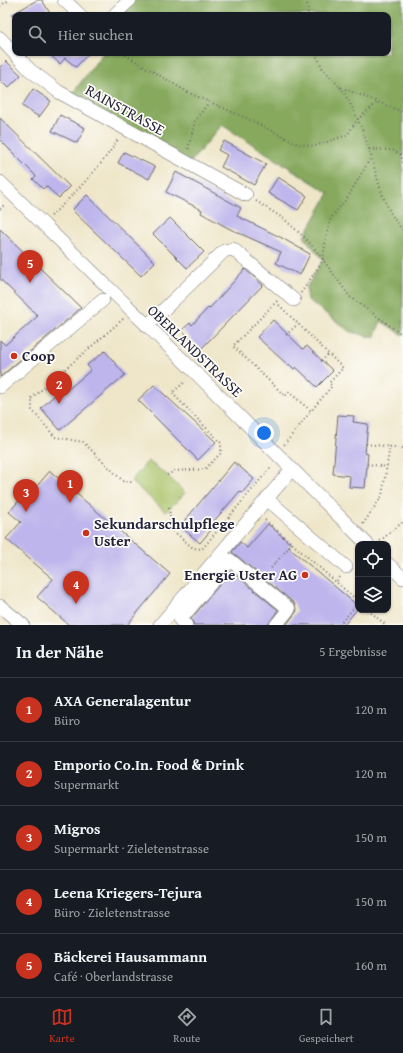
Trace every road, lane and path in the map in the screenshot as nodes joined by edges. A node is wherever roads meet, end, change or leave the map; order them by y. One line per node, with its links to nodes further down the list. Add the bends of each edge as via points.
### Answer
1 (9, 0): 5 (path)
2 (64, 0): 6 (street)
3 (130, 0): 7 (street)
4 (307, 0): 8 (path)
5 (0, 6)
6 (77, 12)
7 (117, 12)
8 (308, 12)
9 (0, 38): 10 (street, RAINSTRASSE)
10 (12, 52)
11 (15, 56): 19 (street, RAINSTRASSE, via 46,83)
12 (127, 56): 15 (path, via 165,80)
13 (316, 56): 14 (path, via 323,69)
14 (340, 87): 16 (path); 18 (path)
15 (209, 102): 18 (path, via 298,144 315,146 347,135); 20 (path, via 195,121)
16 (378, 102): 17 (path); 18 (path)
17 (403, 112)
18 (358, 119): 21 (path)
19 (124, 128): 25 (street, RAINSTRASSE); 28 (path, via 109,154 88,180)
20 (188, 148)
21 (369, 149): 22 (path); 23 (path, via 392,150 402,155)
22 (371, 158): 29 (path, via 395,222); 30 (path, via 332,218)
23 (403, 163)
24 (0, 182): 28 (street, OBERLANDSTRASSE)
25 (246, 195): 30 (path, via 290,224 312,245)
26 (5, 204): 27 (path)
27 (0, 209)
28 (43, 224): 35 (street, OBERLANDSTRASSE)
29 (403, 230)
30 (323, 260): 31 (path, via 306,288); 37 (path, via 350,297)
31 (285, 298): 34 (path); 35 (street, via 233,249 224,251); 42 (path, via 233,346 285,396 289,392)
32 (103, 300): 41 (street)
33 (126, 317): 52 (path, via 32,398 32,410 55,437 83,442 124,482)
34 (298, 324): 36 (path); 38 (path)
35 (147, 326): 40 (street, OBERLANDSTRASSE)
36 (286, 335)
37 (403, 335)
38 (329, 354): 39 (path); 42 (path, via 343,368 329,383 332,386)
39 (321, 362)
40 (195, 372): 50 (street, OBERLANDSTRASSE); 51 (path, via 172,394 221,443 221,453 205,469 175,471)
41 (0, 387)
42 (311, 411): 44 (path)
43 (366, 444): 45 (path)
44 (283, 446)
45 (390, 446): 46 (path); 49 (path)
46 (403, 448)
47 (275, 463): 54 (path, via 202,549 193,548 171,529)
48 (367, 464): 49 (path)
49 (387, 467): 57 (path, via 382,496)
50 (292, 469): 53 (street); 58 (street, OBERLANDSTRASSE)
51 (167, 475)
52 (132, 482)
53 (267, 499): 55 (street); 61 (street)
54 (169, 508)
55 (256, 512): 60 (path); 70 (street)
56 (403, 522): 59 (path)
57 (363, 524)
58 (371, 541)
59 (376, 541)
60 (292, 544): 63 (path); 65 (path)
61 (346, 567)
62 (391, 567): 64 (street)
63 (271, 568)
64 (403, 578)
65 (336, 582)
66 (0, 606): 69 (street)
67 (355, 607): 73 (path)
68 (372, 613): 74 (path)
69 (22, 625)
70 (160, 625)
71 (186, 625): 72 (street, via 180,620 230,560 289,609)
72 (276, 625)
73 (340, 625)
74 (386, 625)

